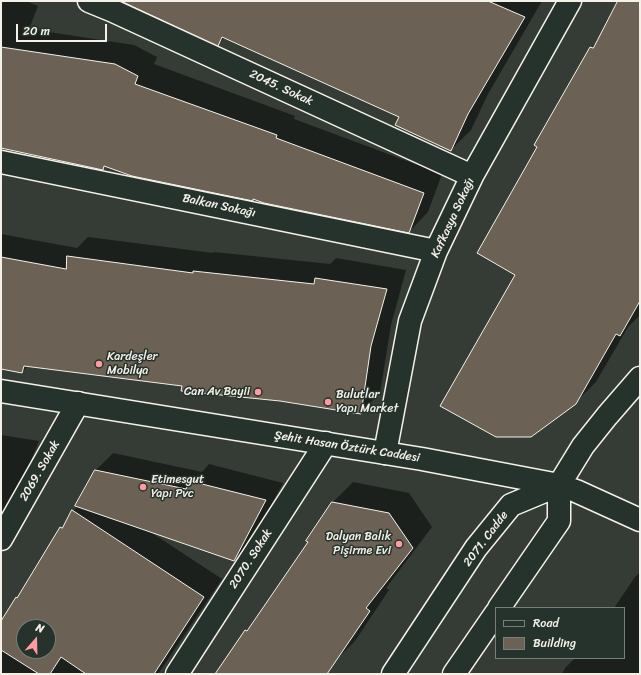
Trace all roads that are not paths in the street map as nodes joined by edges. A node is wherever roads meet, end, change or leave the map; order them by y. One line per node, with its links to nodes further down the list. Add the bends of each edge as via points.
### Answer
1 (89, 1): 3 (street, 2045. Sokak)
2 (570, 1): 5 (street, Kafkasya Sokağı)
3 (113, 5): 5 (street, 2045. Sokak)
4 (1, 162): 6 (street, Balkan Sokağı)
5 (472, 176): 6 (street, Kafkasya Sokağı)
6 (436, 251): 11 (street, Kafkasya Sokağı, via 410,321)
7 (640, 378): 12 (street, via 582,446)
8 (1, 391): 9 (street, Şehit Hasan Öztürk Caddesi)
9 (78, 403): 10 (street, Şehit Hasan Öztürk Caddesi); 14 (street, 2069. Sokak)
10 (326, 443): 11 (street, Şehit Hasan Öztürk Caddesi); 17 (street, 2070. Sokak)
11 (385, 453): 12 (street, Şehit Hasan Öztürk Caddesi)
12 (559, 485): 13 (street, Şehit Hasan Öztürk Caddesi); 15 (street, via 559,521); 18 (street, 2071. Cadde, via 511,505 476,548)
13 (640, 520)
14 (1, 539)
15 (500, 607)
16 (495, 614): 19 (street)
17 (177, 674)
18 (393, 674)
19 (454, 674)

